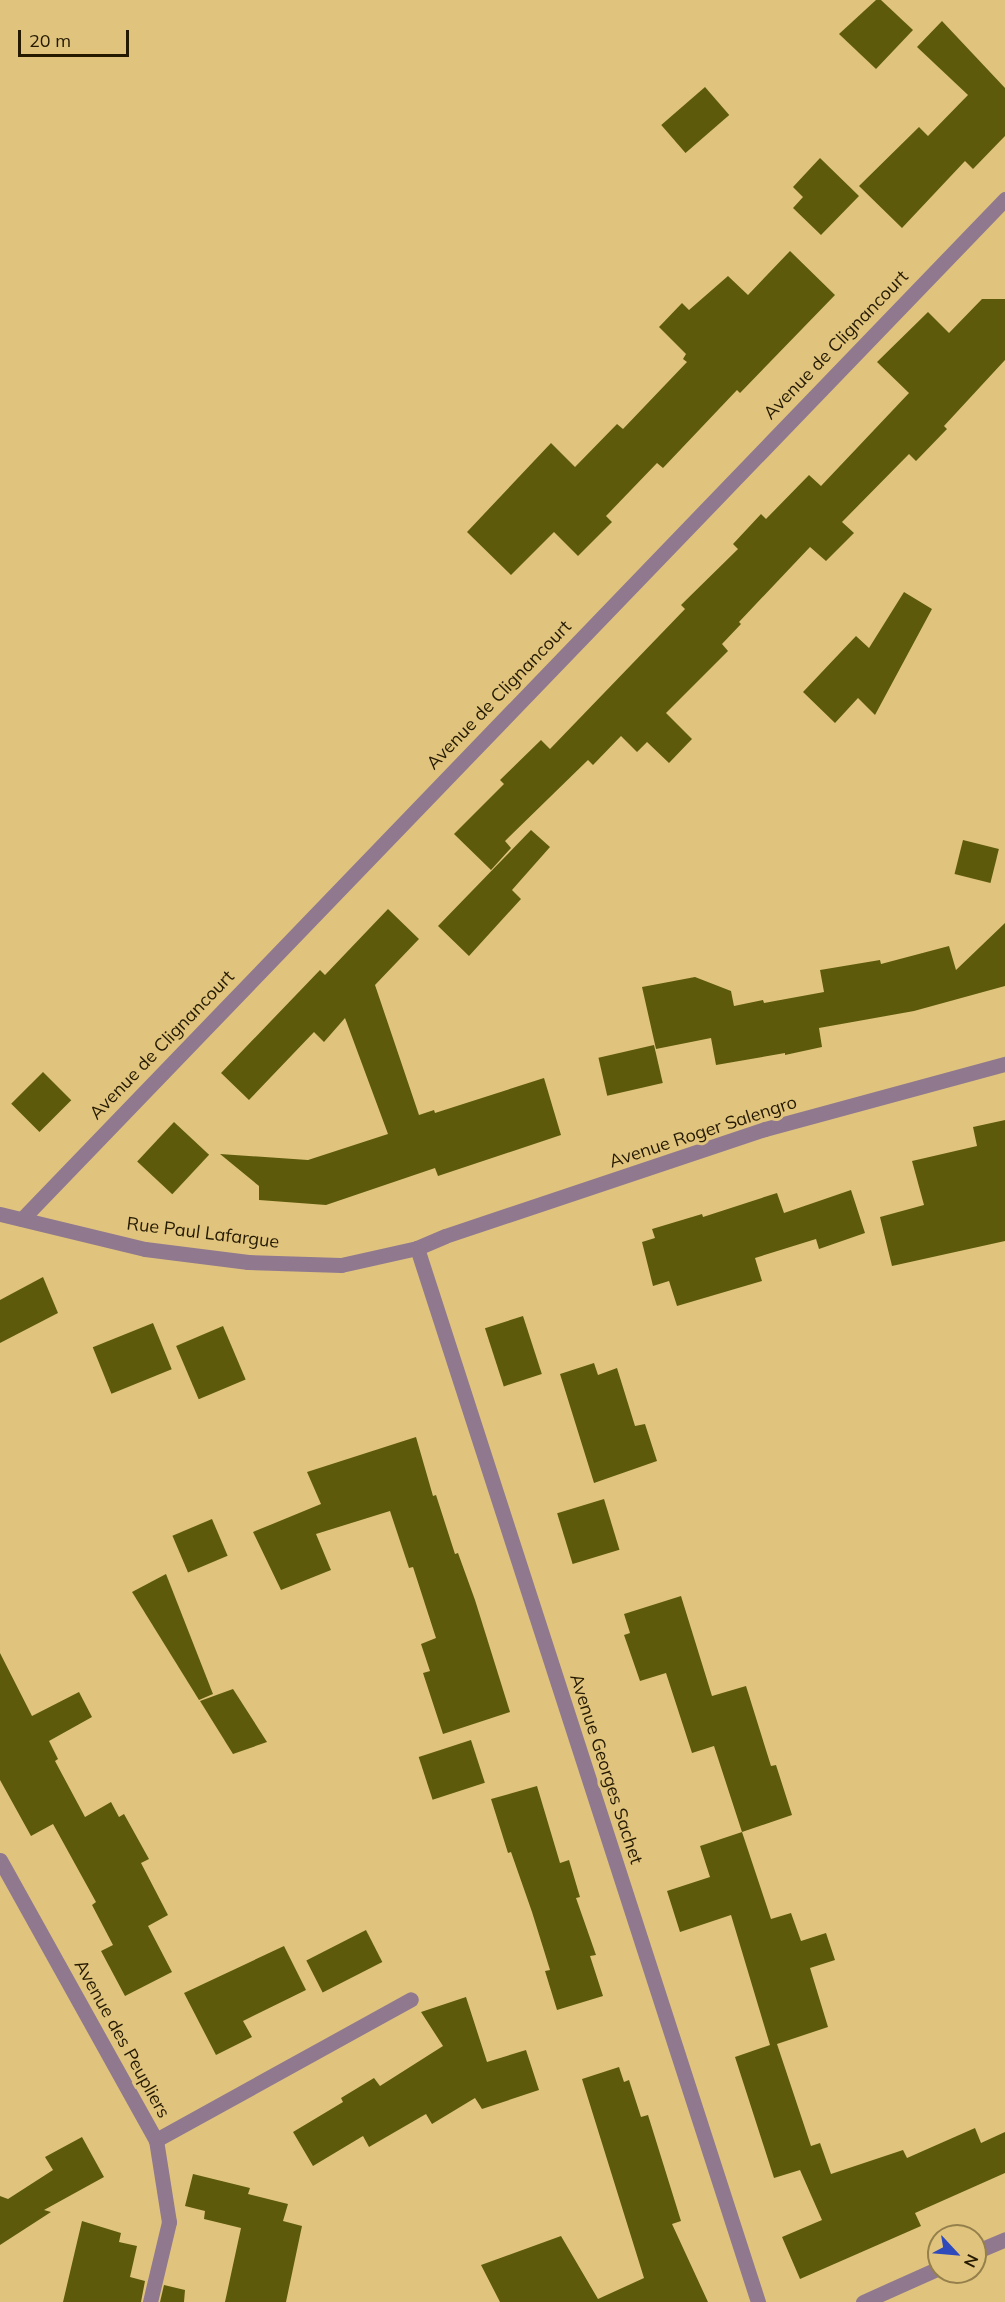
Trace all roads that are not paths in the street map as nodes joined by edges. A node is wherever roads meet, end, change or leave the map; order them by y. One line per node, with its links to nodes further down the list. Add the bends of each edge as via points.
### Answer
1 (1005, 199): 4 (street, Avenue de Clignancourt)
2 (1005, 1064): 5 (street, Avenue Roger Salengro, via 765,1129)
3 (0, 1214): 4 (street, Rue Paul Lafargue)
4 (22, 1219): 5 (street, Rue Paul Lafargue, via 145,1249 248,1262 341,1265)
5 (417, 1248): 13 (street, Avenue Georges Sachet)
6 (0, 1860): 8 (street, Avenue des Peupliers)
7 (411, 2000): 8 (street, Avenue des Peupliers)
8 (156, 2140): 12 (street, via 169,2222)
9 (1005, 2239): 10 (street)
10 (987, 2247)
11 (927, 2273): 14 (street)
12 (150, 2302)
13 (758, 2302)
14 (862, 2302)

